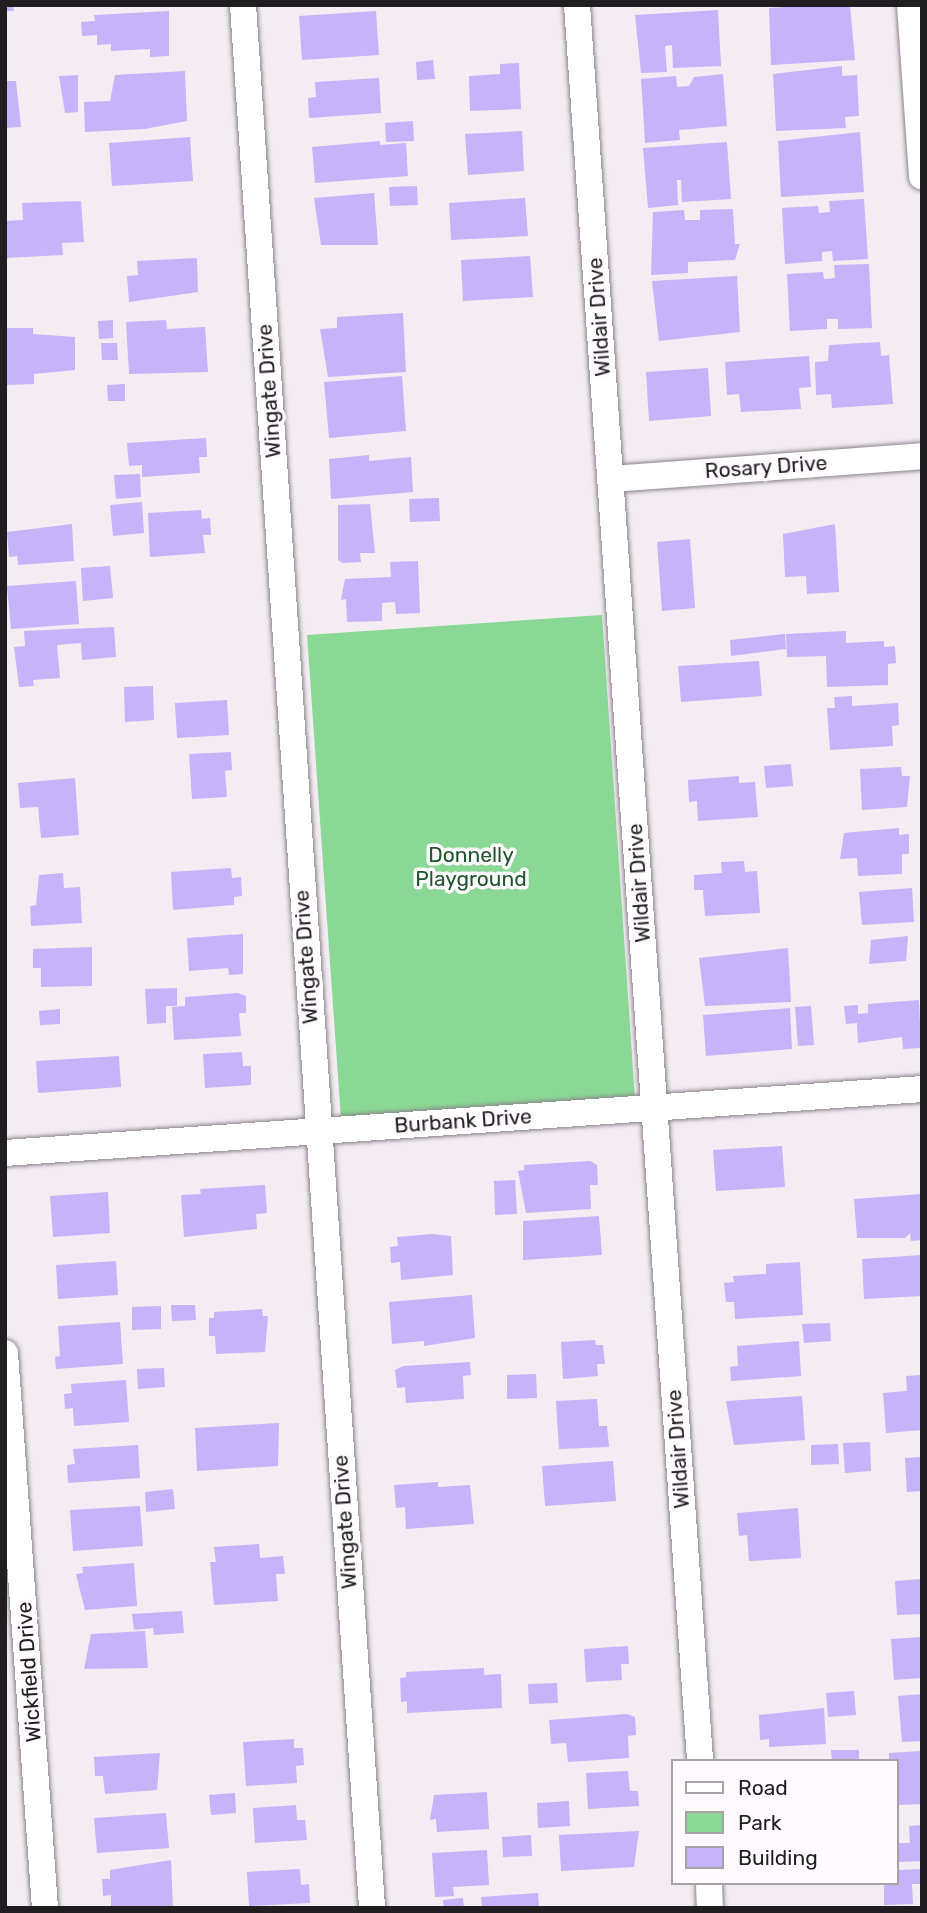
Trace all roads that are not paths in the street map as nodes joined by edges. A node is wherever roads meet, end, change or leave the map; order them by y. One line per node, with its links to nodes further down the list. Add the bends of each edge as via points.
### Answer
1 (243, 5): 9 (street, Wingate Drive)
2 (577, 5): 6 (street, Wildair Drive)
3 (909, 5): 4 (street)
4 (922, 177)
5 (922, 456): 6 (street, Rosary Drive)
6 (611, 479): 8 (street, Wildair Drive)
7 (922, 1089): 8 (street, Burbank Drive)
8 (654, 1108): 9 (street, Burbank Drive); 12 (street, Wildair Drive)
9 (318, 1131): 10 (street, Burbank Drive); 15 (street, Wingate Drive)
10 (5, 1153)
11 (5, 1353): 14 (street, Wickfield Drive)
12 (700, 1759)
13 (709, 1885): 16 (street)
14 (45, 1908)
15 (372, 1908)
16 (710, 1908)

